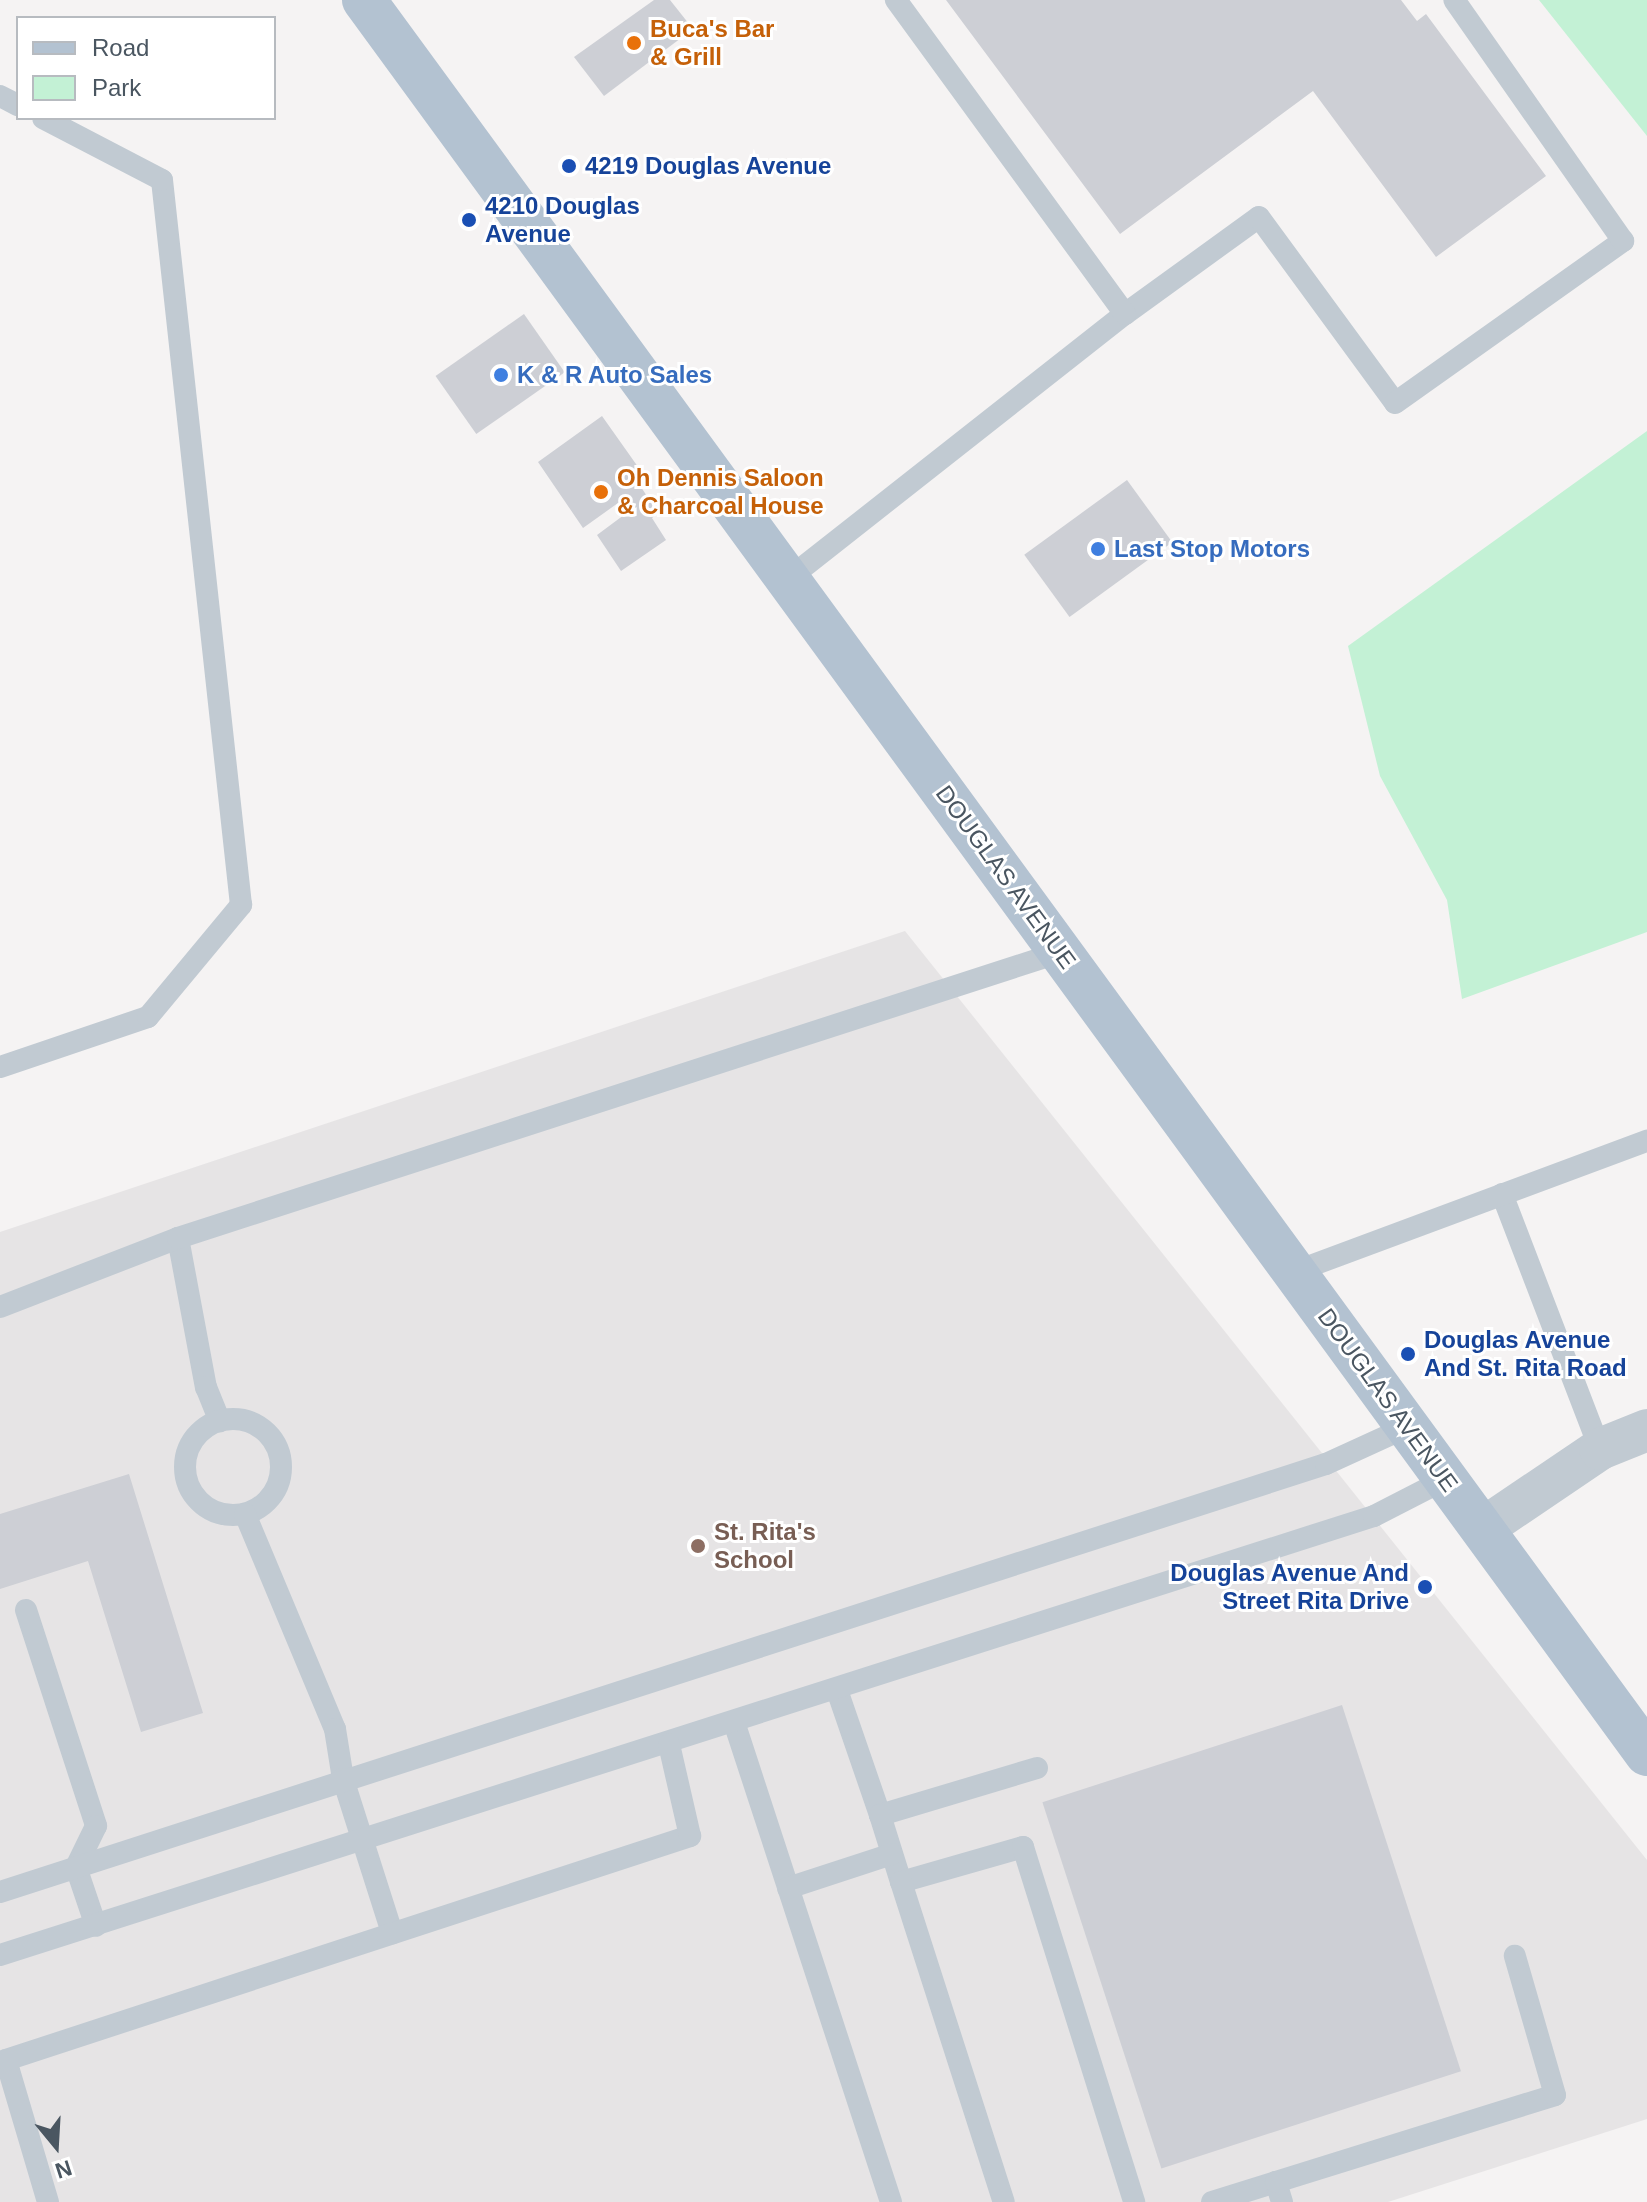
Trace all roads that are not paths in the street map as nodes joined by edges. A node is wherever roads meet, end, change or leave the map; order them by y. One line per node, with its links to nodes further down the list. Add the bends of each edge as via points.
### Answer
1 (364, 0): 6 (main road, DOUGLAS AVENUE)
2 (896, 0): 5 (lane)
3 (1454, 0): 5 (lane, via 1623,241 1395,403 1259,217)
4 (47, 120): 8 (lane, via 162,180 241,905 148,1017)
5 (1125, 314): 6 (lane)
6 (788, 579): 7 (main road, DOUGLAS AVENUE)
7 (1061, 952): 11 (lane); 12 (main road, DOUGLAS AVENUE)
8 (0, 1067)
9 (1647, 1141): 10 (lane)
10 (1502, 1194): 12 (lane); 17 (lane)
11 (178, 1238): 13 (lane); 14 (lane, via 206,1387)
12 (1294, 1272): 15 (main road, DOUGLAS AVENUE)
13 (0, 1307)
14 (220, 1421): 19 (lane, via 193,1440 185,1472 199,1501 229,1515); 19 (lane, via 235,1419 263,1430 279,1455 277,1484 270,1497)
15 (1407, 1427): 18 (main road, DOUGLAS AVENUE); 27 (lane, via 1326,1464)
16 (1647, 1430): 17 (street)
17 (1600, 1449): 20 (street)
18 (1446, 1479): 20 (main road, DOUGLAS AVENUE); 22 (lane, via 1374,1516)
19 (245, 1514): 27 (lane, via 335,1729)
20 (1482, 1529): 24 (main road, DOUGLAS AVENUE)
21 (26, 1610): 31 (lane, via 96,1826)
22 (837, 1690): 23 (lane); 28 (lane)
23 (734, 1722): 25 (lane); 33 (lane)
24 (1643, 1742)
25 (669, 1744): 29 (lane); 36 (lane, via 690,1836)
26 (1037, 1768): 28 (lane)
27 (343, 1779): 29 (lane); 31 (lane)
28 (880, 1815): 30 (lane)
29 (363, 1842): 35 (lane); 36 (lane)
30 (892, 1854): 32 (lane); 33 (lane)
31 (76, 1867): 34 (lane); 35 (lane)
32 (901, 1882): 43 (lane); 44 (lane, via 1023,1847)
33 (788, 1888): 42 (lane)
34 (0, 1892)
35 (96, 1926): 37 (lane)
36 (392, 1933): 39 (lane)
37 (0, 1955)
38 (1515, 1956): 40 (lane, via 1555,2095)
39 (3, 2050): 41 (lane)
40 (1279, 2192): 45 (lane)
41 (48, 2202)
42 (891, 2202)
43 (1004, 2202)
44 (1134, 2202)
45 (1212, 2202)

